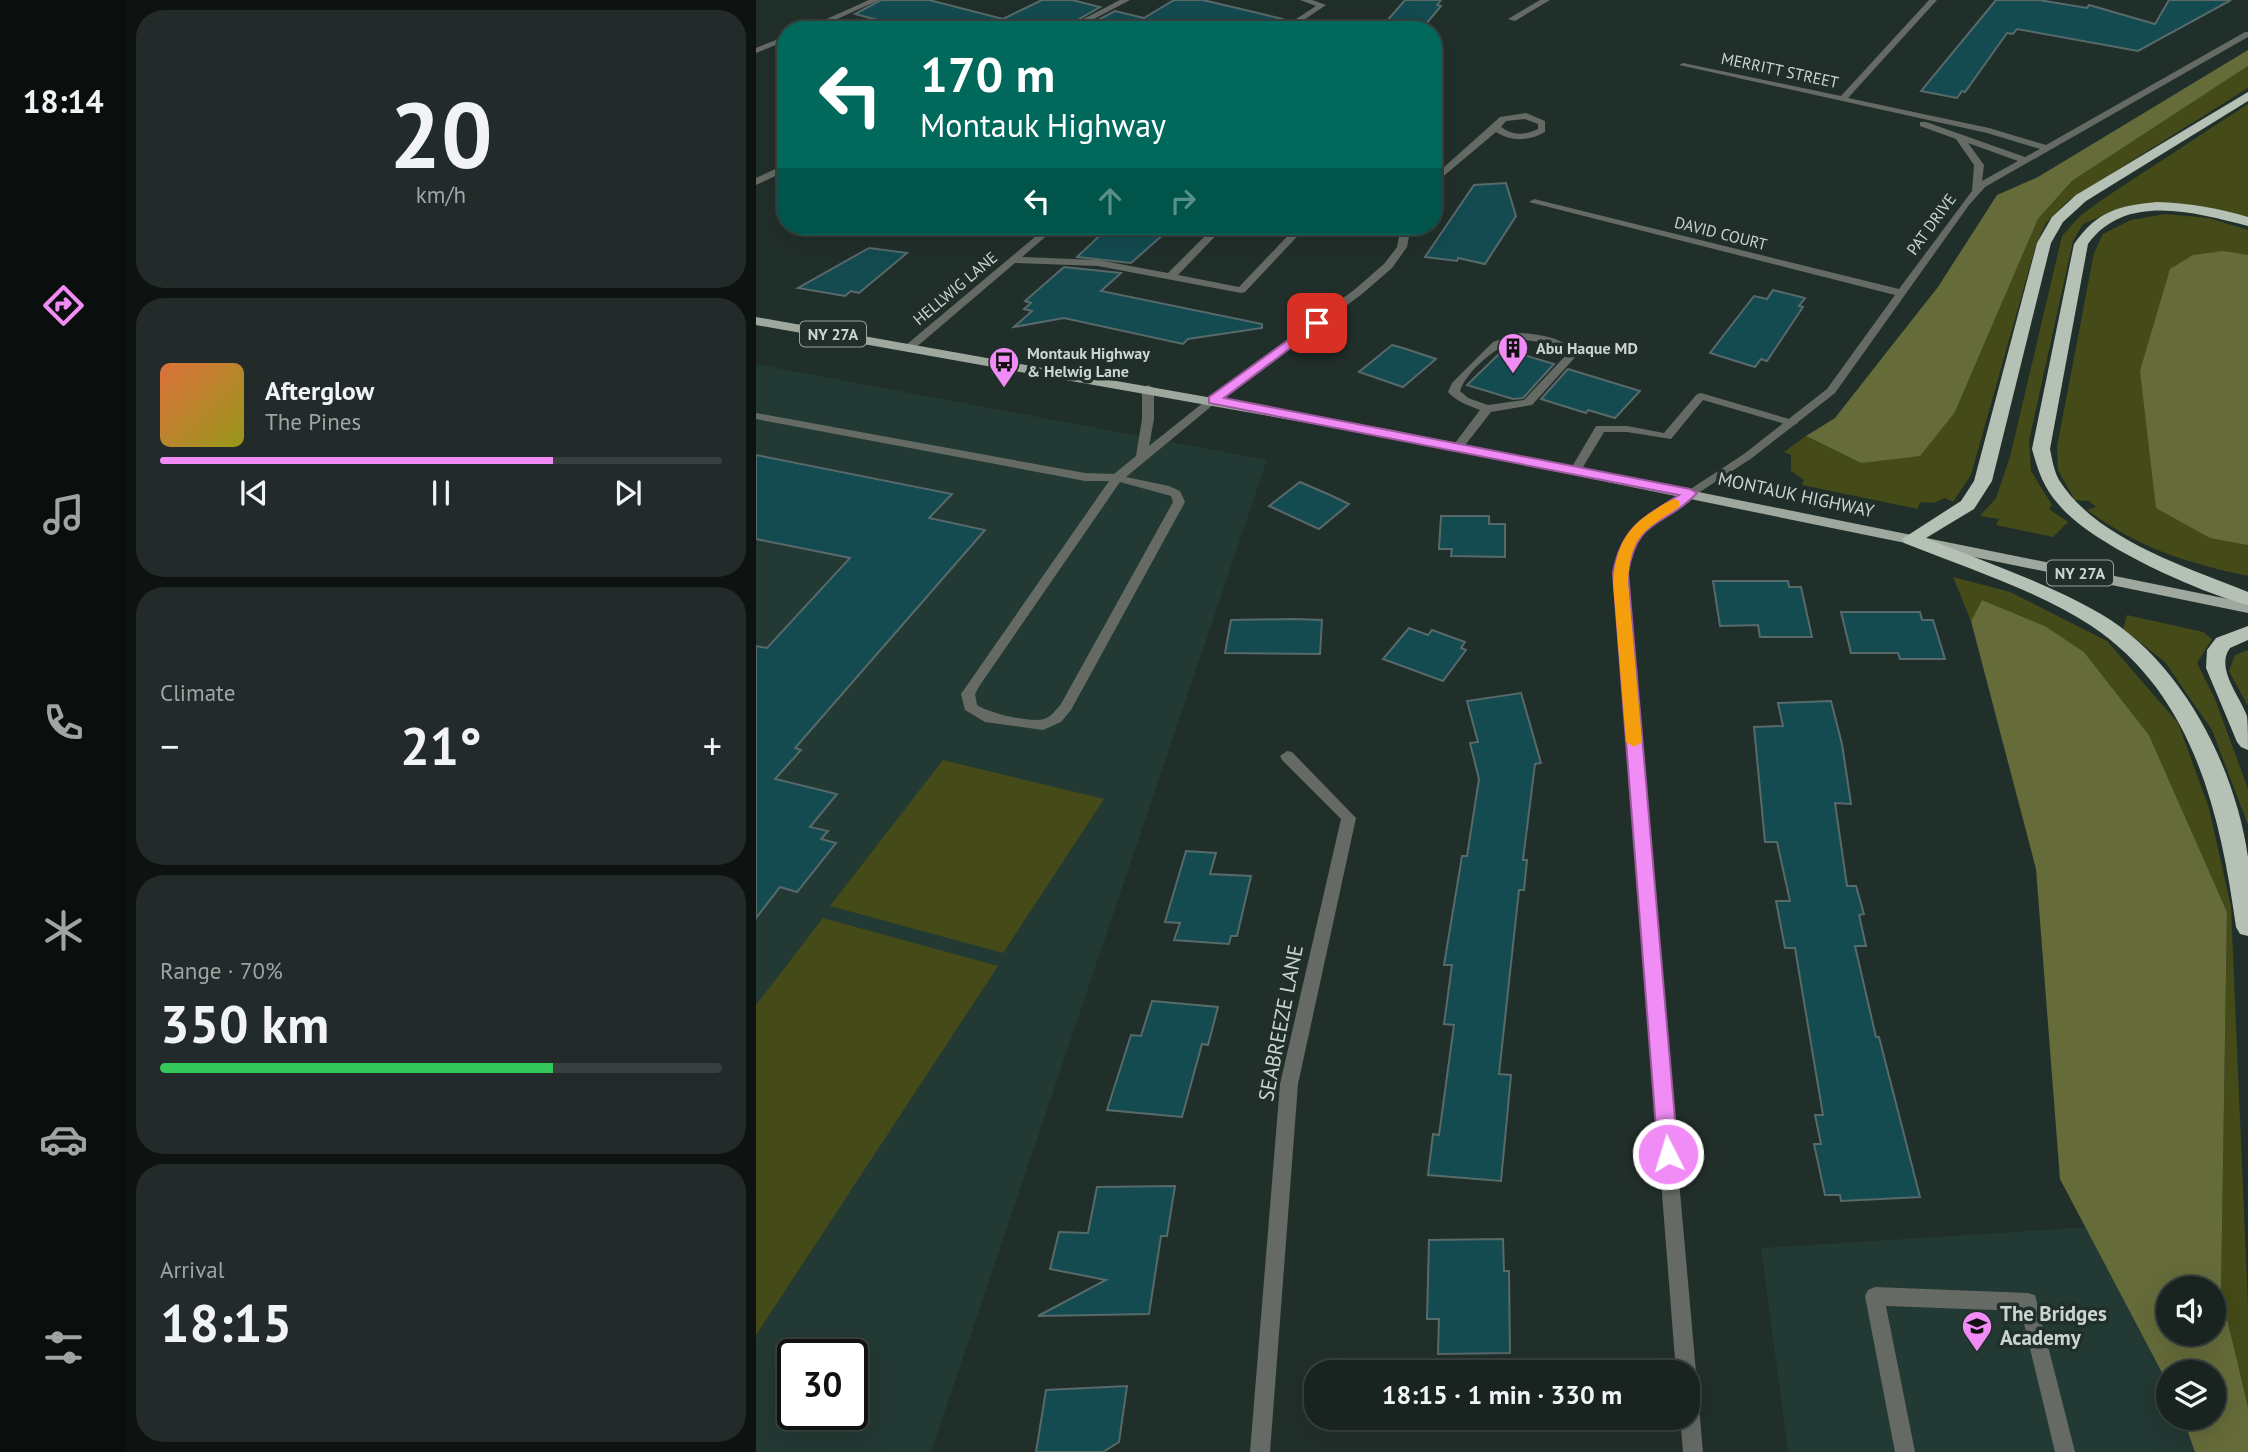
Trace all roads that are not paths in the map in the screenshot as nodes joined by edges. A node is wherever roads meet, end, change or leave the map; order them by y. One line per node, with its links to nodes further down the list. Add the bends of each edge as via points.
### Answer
1 (875, 0): 7 (street)
2 (1126, 0): 8 (street)
3 (1304, 0): 9 (street, via 1322,5)
4 (1546, 0): 6 (street)
5 (1933, 0): 15 (street)
6 (1512, 19)
7 (827, 21)
8 (1084, 21)
9 (1297, 21)
10 (2248, 34): 19 (street, PAT DRIVE)
11 (777, 42): 12 (street)
12 (756, 51)
13 (1684, 65): 15 (street, MERRITT STREET)
14 (2248, 96): 46 (highway, via 2081,198 2057,220 2037,267 1983,481 1968,505)
15 (1842, 100): 16 (street, MERRITT STREET)
16 (1869, 106): 18 (street, MERRITT STREET); 19 (street, MERRITT STREET)
17 (1496, 127): 17 (street, via 1507,135 1522,136 1543,127 1539,120 1517,116 1503,119); 22 (street)
18 (1958, 136): 20 (street, MERRITT STREET); 24 (street, via 1979,165)
19 (2047, 148): 20 (street, PAT DRIVE)
20 (2024, 160): 24 (street, PAT DRIVE)
21 (777, 172): 23 (street)
22 (1442, 174)
23 (756, 182)
24 (1976, 190): 33 (street, PAT DRIVE)
25 (1534, 202): 33 (street, DAVID COURT)
26 (2248, 222): 47 (highway, via 2204,211 2157,207 2117,213 2088,232 2081,244 2041,449 2050,482 2097,528 2128,547)
27 (1042, 235): 31 (street, HELLWIG LANE)
28 (1211, 235): 32 (street)
29 (1292, 235): 32 (street, via 1241,289)
30 (1404, 235): 37 (street, via 1402,247 1388,266 1358,292)
31 (1012, 260): 32 (street, via 1098,263); 35 (street, HELLWIG LANE)
32 (1171, 276)
33 (1901, 293): 40 (street, PAT DRIVE, via 1842,379)
34 (756, 321): 35 (main road, MONTAUK HIGHWAY / NY 27A)
35 (910, 347): 36 (main road, MONTAUK HIGHWAY / NY 27A)
36 (1148, 388): 37 (main road, MONTAUK HIGHWAY / NY 27A); 42 (street)
37 (1213, 400): 41 (main road, MONTAUK HIGHWAY / NY 27A); 42 (street)
38 (1487, 409): 38 (street, via 1528,403 1573,354 1534,336 1502,339 1457,383 1454,392); 41 (street)
39 (756, 416): 44 (street, via 1085,477)
40 (1792, 423): 43 (street, via 1701,396 1667,437 1600,428); 45 (street, PAT DRIVE)
41 (1458, 447): 43 (main road, MONTAUK HIGHWAY / NY 27A)
42 (1142, 456): 44 (street)
43 (1576, 470): 45 (main road, MONTAUK HIGHWAY / NY 27A)
44 (1117, 478): 44 (street, via 974,683 968,694 970,707 985,717 1043,725 1056,719 1179,502 1176,494 1165,489)
45 (1690, 493): 46 (main road, MONTAUK HIGHWAY / NY 27A); 53 (street, PAT DRIVE, via 1634,534 1624,553 1620,583)
46 (1911, 539): 48 (main road, MONTAUK HIGHWAY / NY 27A); 52 (highway, via 2097,621 2163,678 2196,730 2214,776)
47 (2248, 599)
48 (2248, 608)
49 (2248, 633): 50 (highway, via 2220,645 2215,658 2216,673)
50 (2248, 742)
51 (1287, 756): 55 (street, SEABREEZE LANE, via 1349,818 1289,1084)
52 (2248, 927)
53 (1685, 1360)
54 (1691, 1430): 56 (street)
55 (1260, 1452)
56 (1693, 1452)
57 (1905, 1452): 58 (street, via 1875,1296 2028,1302)
58 (2065, 1452)

